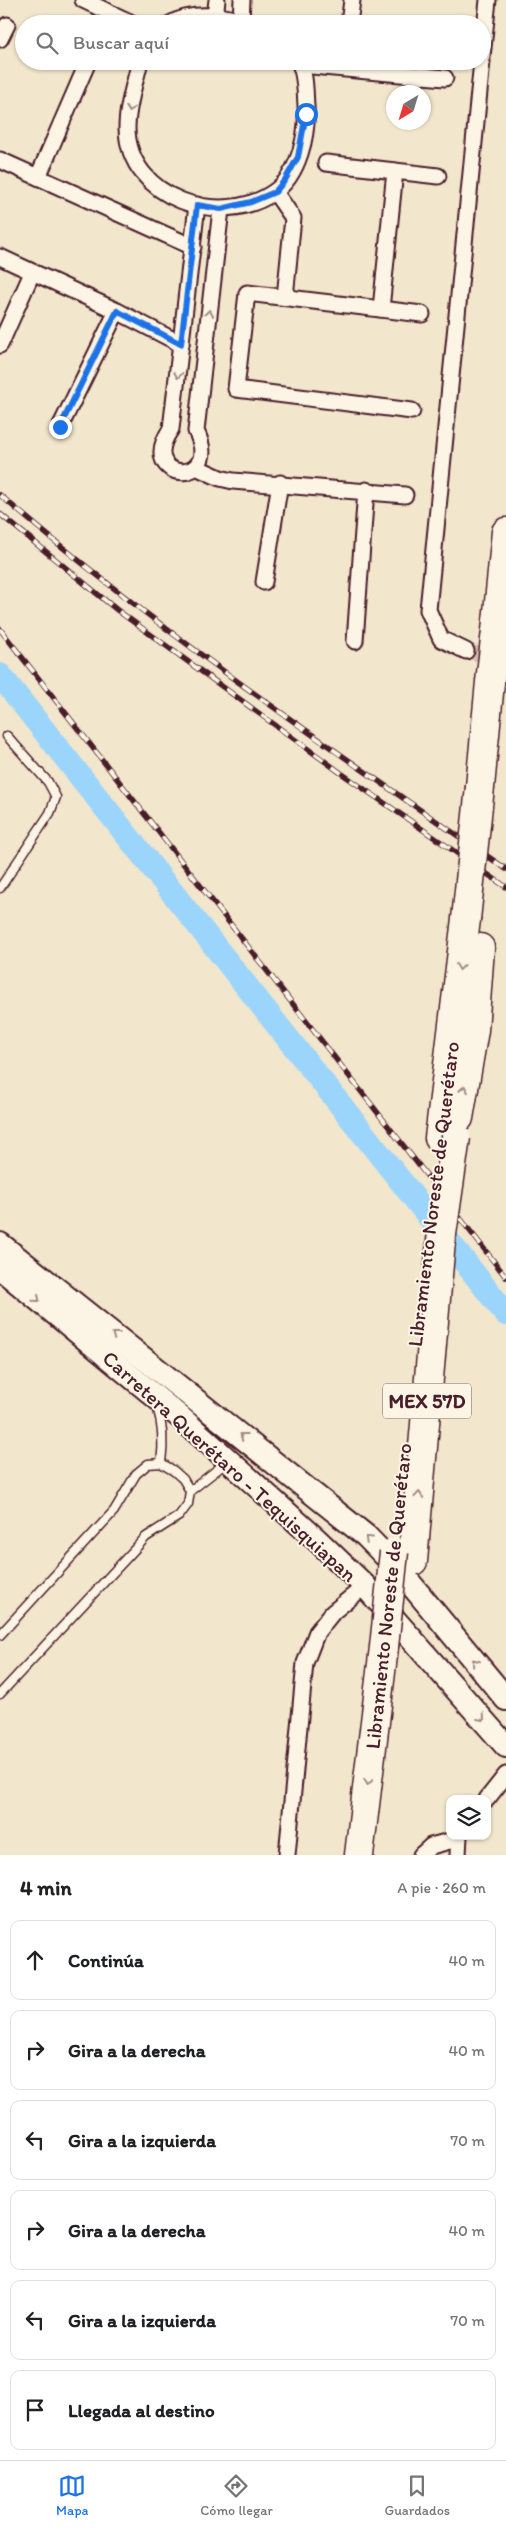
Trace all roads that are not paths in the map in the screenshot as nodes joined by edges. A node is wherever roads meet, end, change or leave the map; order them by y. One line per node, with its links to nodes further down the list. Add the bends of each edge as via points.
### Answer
1 (83, 0): 6 (street)
2 (217, 0): 7 (street)
3 (242, 0): 8 (street)
4 (352, 0): 9 (street)
5 (488, 0): 10 (street)
6 (115, 15)
7 (215, 15)
8 (245, 15)
9 (350, 15)
10 (486, 15)
11 (7, 25): 12 (street)
12 (0, 39)
13 (84, 70): 23 (street)
14 (138, 70): 25 (street, one-way to 25, via 127,129 134,160 149,182 170,197)
15 (301, 70): 24 (street, via 306,114 302,144 293,168)
16 (383, 70): 18 (street)
17 (481, 70): 47 (street, via 428,610 441,639)
18 (445, 78)
19 (0, 160): 23 (street)
20 (326, 162): 21 (street)
21 (395, 171): 22 (street); 31 (street)
22 (438, 176)
23 (38, 177): 27 (street)
24 (275, 192): 26 (street); 30 (street, via 293,218)
25 (197, 205): 26 (street); 27 (street)
26 (221, 209): 39 (street, one-way to 26)
27 (193, 247): 34 (street)
28 (0, 257): 29 (street)
29 (32, 273): 32 (street); 35 (street)
30 (284, 297): 31 (street); 36 (street, via 247,293 236,389)
31 (381, 309): 33 (street)
32 (117, 311): 34 (street); 37 (street)
33 (422, 314)
34 (181, 344): 38 (street, one-way to 38)
35 (0, 345)
36 (412, 411)
37 (60, 427)
38 (171, 429): 39 (street); 40 (street, via 161,449 162,458 168,467 177,471 187,472)
39 (196, 431): 40 (street, via 203,450 202,459)
40 (196, 467): 41 (street, via 227,480)
41 (280, 484): 42 (street); 45 (street)
42 (366, 490): 43 (street); 46 (street)
43 (405, 495)
44 (506, 532): 48 (highway, Libramiento Noreste de Querétaro / MEX 57D, bridge, via 497,622)
45 (264, 582)
46 (355, 641)
47 (466, 651)
48 (498, 689): 59 (highway, Libramiento Noreste de Querétaro / MEX 57D, via 474,921 434,1240 404,1557)
49 (7, 736): 50 (lane, via 48,782 56,797 50,813)
50 (0, 888)
51 (0, 1244): 61 (main road, Carretera Querétaro - Tequisquiapan, one-way to 51, via 366,1536)
52 (0, 1268): 53 (main road, Carretera Querétaro - Tequisquiapan, one-way to 53)
53 (155, 1396): 54 (main road, Carretera Querétaro - Tequisquiapan); 55 (lane, via 163,1429)
54 (228, 1461): 56 (lane); 57 (main road, Carretera Querétaro - Tequisquiapan)
55 (161, 1463): 56 (lane, via 183,1479); 58 (lane, via 148,1464 136,1474 114,1511)
56 (190, 1491): 60 (lane, via 188,1504 179,1516 146,1537)
57 (365, 1586): 62 (main road, Carretera Querétaro - Tequisquiapan, one-way to 62); 67 (street, via 334,1612 317,1632 306,1663)
58 (0, 1635)
59 (392, 1649): 68 (highway, Libramiento Noreste de Querétaro / MEX 57D, one-way to 68); 69 (highway, Libramiento Noreste de Querétaro / MEX 57D)
60 (1, 1690)
61 (506, 1699)
62 (506, 1746)
63 (506, 1776): 64 (street)
64 (490, 1795)
65 (449, 1840): 70 (street, via 430,1846)
66 (458, 1840): 71 (street)
67 (287, 1855)
68 (359, 1855)
69 (378, 1855)
70 (421, 1855)
71 (458, 1855)

